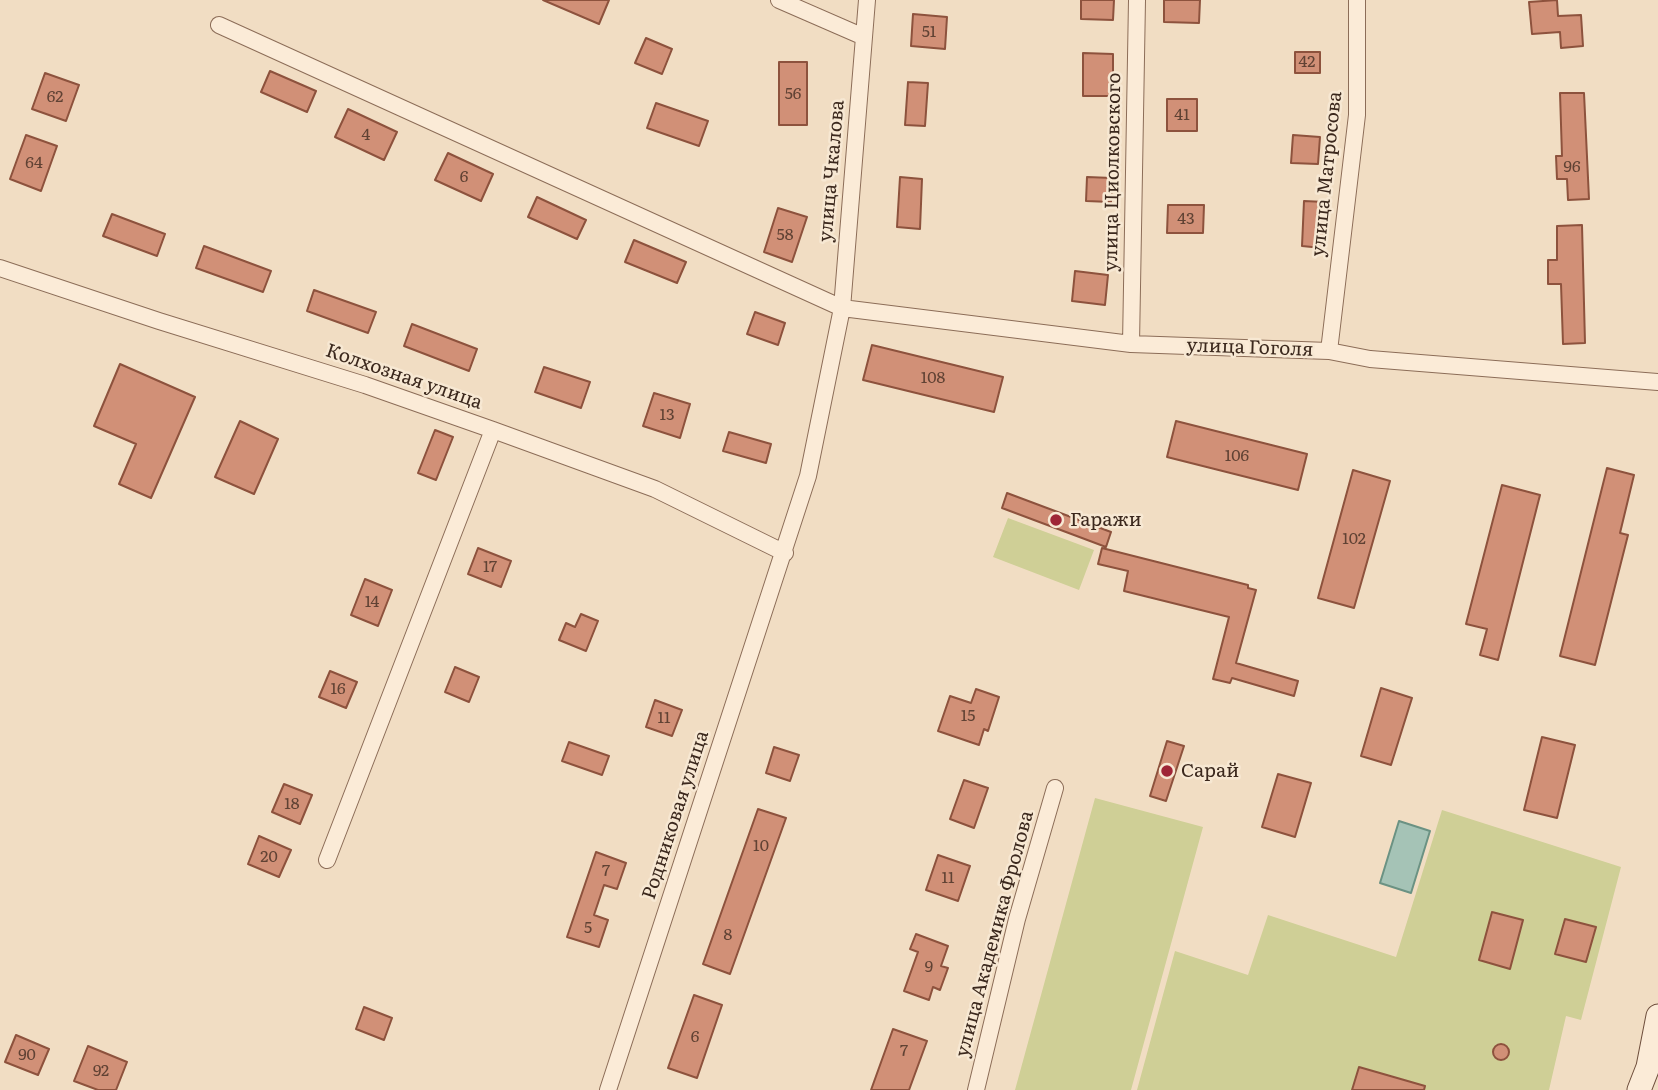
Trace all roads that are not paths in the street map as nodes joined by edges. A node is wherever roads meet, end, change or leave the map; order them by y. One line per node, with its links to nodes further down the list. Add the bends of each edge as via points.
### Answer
1 (779, 0): 6 (street)
2 (867, 0): 6 (street, улица Чкалова)
3 (1138, 0): 9 (street, улица Циолковского)
4 (1357, 0): 10 (street, улица Матросова, via 1357,115)
5 (219, 25): 8 (street)
6 (864, 37): 8 (street, улица Чкалова)
7 (0, 268): 12 (street, Колхозная улица)
8 (842, 308): 9 (street, улица Гоголя); 13 (street, улица Чкалова, via 808,476)
9 (1131, 344): 10 (street, улица Гоголя)
10 (1329, 351): 11 (street, улица Гоголя, via 1370,359)
11 (1658, 382)
12 (493, 430): 13 (street, Колхозная улица, via 655,489); 15 (street)
13 (785, 553): 17 (street, Родниковая улица)
14 (1055, 788): 18 (street, улица Академика Фролова, via 1017,919)
15 (327, 860)
16 (1658, 1016): 19 (main road)
17 (608, 1090)
18 (976, 1090)
19 (1639, 1090)

